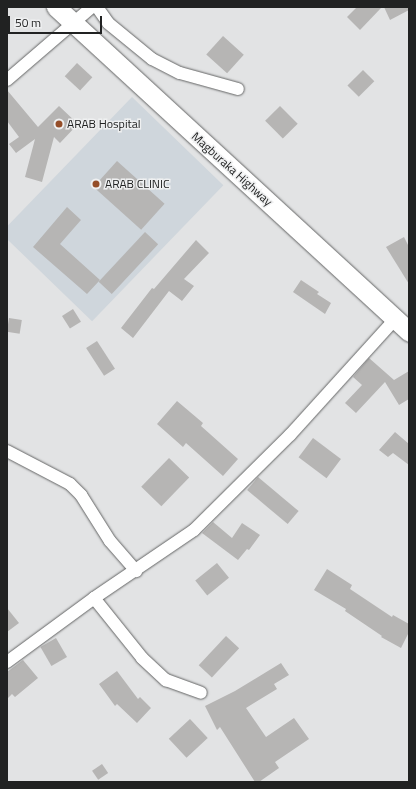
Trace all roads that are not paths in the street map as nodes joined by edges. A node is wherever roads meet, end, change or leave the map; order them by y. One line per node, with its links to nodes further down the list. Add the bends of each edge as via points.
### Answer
1 (56, 7): 4 (main road, Magburaka Highway)
2 (92, 7): 4 (street)
3 (97, 7): 6 (street, via 108,23 157,62 180,73)
4 (74, 24): 5 (street); 7 (main road, Magburaka Highway)
5 (7, 80)
6 (238, 89)
7 (395, 319): 8 (main road, Magburaka Highway); 10 (street, via 290,435 194,530)
8 (409, 332)
9 (7, 451): 10 (street, via 70,484 81,495 110,541)
10 (136, 571): 11 (street)
11 (94, 598): 12 (street); 13 (street, via 142,658 166,680)
12 (7, 662)
13 (201, 693)

